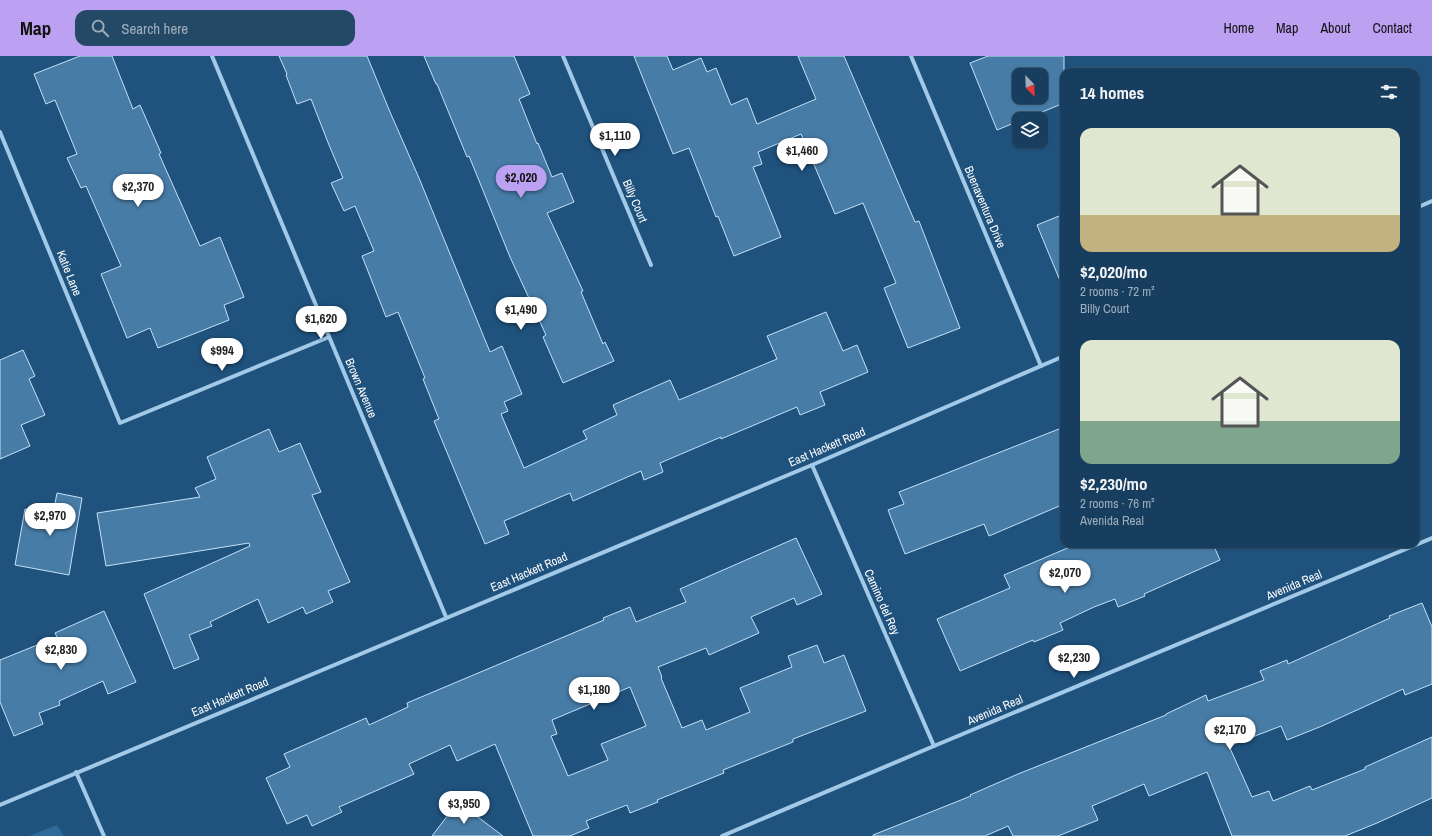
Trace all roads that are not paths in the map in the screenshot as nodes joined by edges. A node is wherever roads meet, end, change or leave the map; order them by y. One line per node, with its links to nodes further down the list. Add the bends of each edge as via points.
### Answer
1 (212, 56): 8 (street, Brown Avenue)
2 (563, 56): 7 (street, Billy Court)
3 (911, 56): 10 (street, Buenaventura Drive)
4 (0, 132): 8 (street, Katie Lane, via 120,423)
5 (1432, 201): 6 (street)
6 (1420, 206)
7 (651, 265)
8 (329, 337): 15 (street, Brown Avenue)
9 (1060, 358): 10 (street, East Hackett Road)
10 (1041, 366): 11 (street, East Hackett Road)
11 (812, 465): 15 (street, East Hackett Road); 16 (street, Camino del Rey)
12 (1432, 538): 13 (street, Avenida Real)
13 (1420, 543)
14 (1408, 548): 16 (street, Avenida Real)
15 (446, 617): 17 (street, East Hackett Road)
16 (934, 746): 20 (street, Avenida Real)
17 (76, 772): 18 (street, East Hackett Road); 19 (street)
18 (0, 805)
19 (104, 836)
20 (722, 836)

